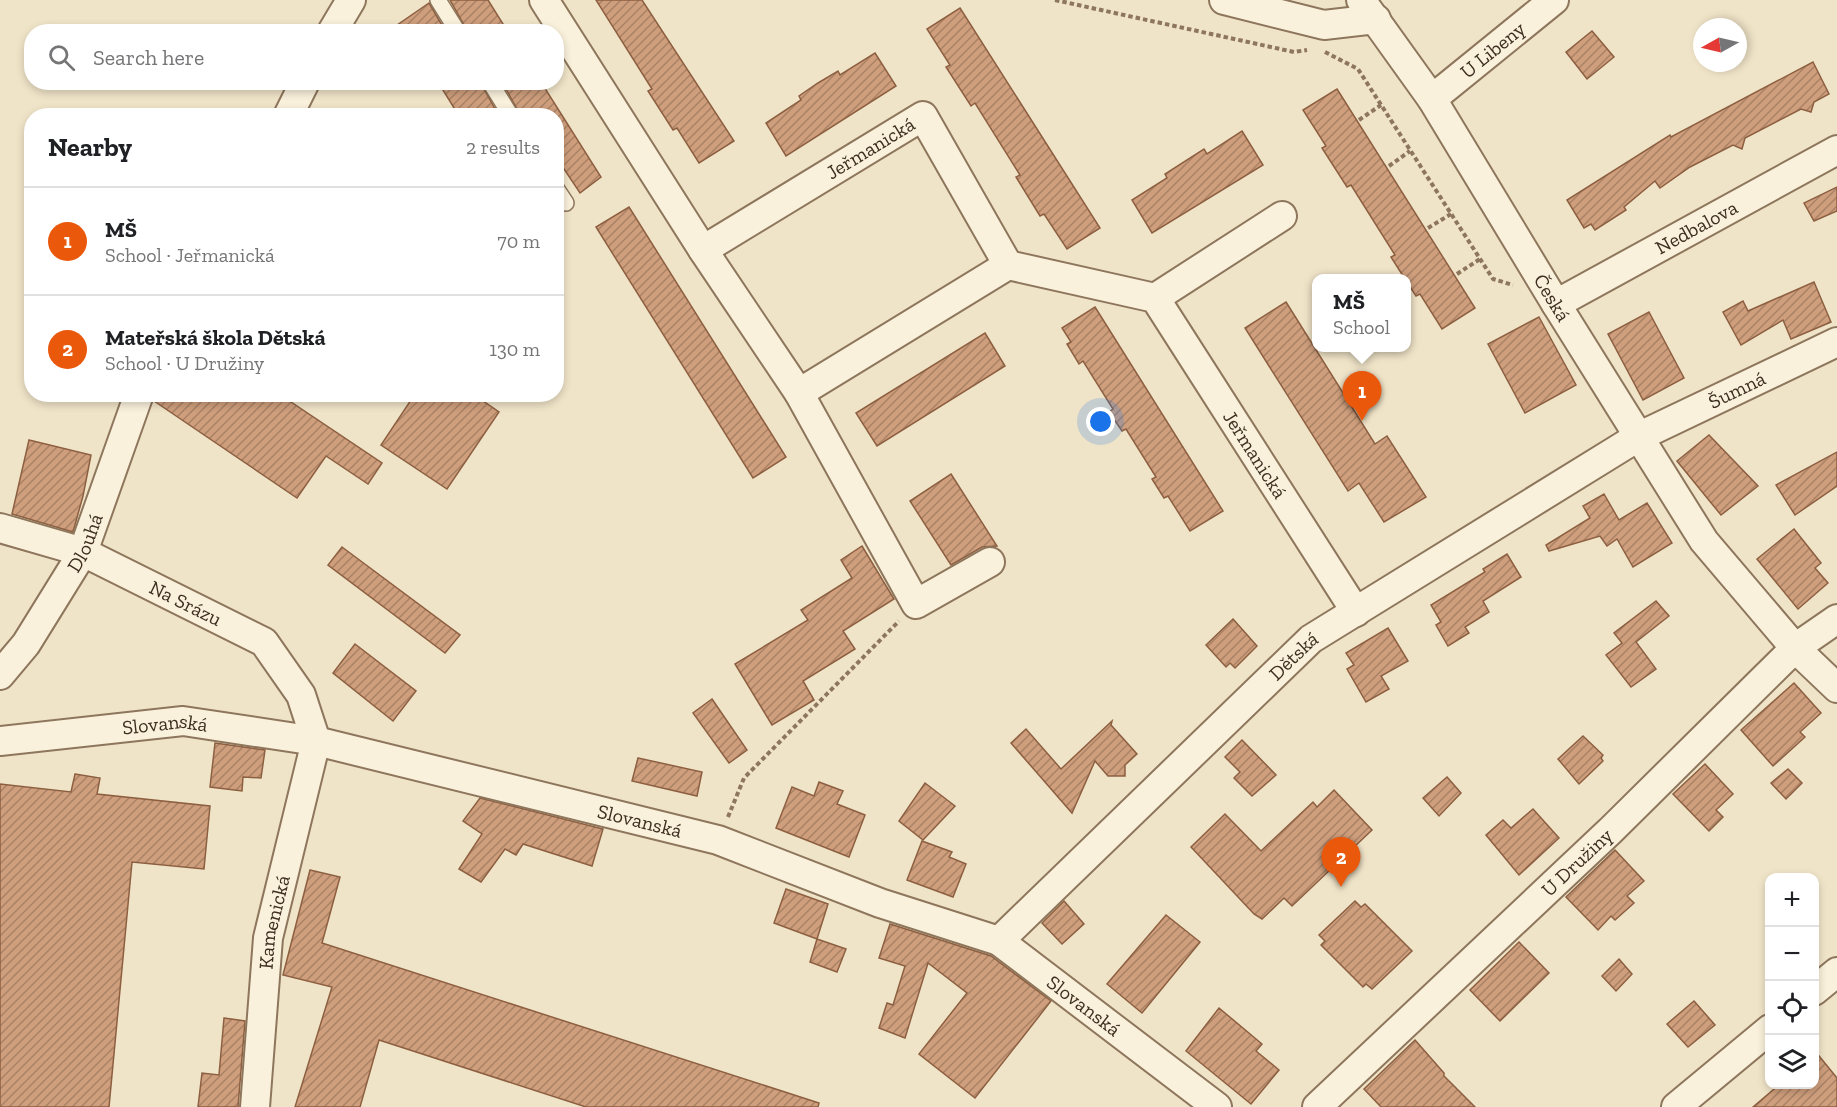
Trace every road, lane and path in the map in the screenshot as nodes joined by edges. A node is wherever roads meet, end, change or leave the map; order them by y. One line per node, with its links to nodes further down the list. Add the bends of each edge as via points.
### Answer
1 (351, 0): 8 (street)
2 (438, 0): 9 (lane)
3 (544, 0): 10 (street)
4 (1055, 0): 15 (path, via 1294,52 1316,48 1358,69)
5 (1224, 0): 7 (street, Česká, via 1324,25)
6 (1554, 0): 14 (street, U Libeny)
7 (1368, 10): 14 (street, Česká)
8 (338, 24)
9 (453, 24)
10 (559, 24)
11 (564, 31): 27 (street)
12 (301, 90): 16 (street)
13 (495, 90): 17 (lane)
14 (1432, 99): 33 (street, Česká)
15 (1382, 105): 18 (path); 20 (path)
16 (292, 108)
17 (506, 108)
18 (1359, 120)
19 (1837, 150): 33 (street, Nedbalova)
20 (1411, 151): 21 (path); 24 (path)
21 (1389, 166)
22 (564, 200): 23 (lane)
23 (566, 203)
24 (1451, 214): 26 (path); 28 (path)
25 (1282, 216): 32 (street)
26 (1428, 228)
27 (703, 250): 29 (street, Jeřmanická, via 923,116); 35 (street)
28 (1480, 259): 30 (path); 31 (path, via 1492,279)
29 (1008, 265): 32 (street); 35 (street)
30 (1457, 274)
31 (1520, 287)
32 (1155, 298): 42 (street, Jeřmanická)
33 (1556, 304): 37 (street, Česká)
34 (1837, 342): 37 (street, Šumná)
35 (799, 393): 41 (street)
36 (136, 402): 39 (street, Dlouhá)
37 (1638, 437): 42 (street, Dětská); 44 (street, Česká, via 1704,541)
38 (0, 528): 39 (street, Na Srázu)
39 (83, 552): 45 (street, Dlouhá, via 26,644); 48 (street, Na Srázu, via 264,642 302,695)
40 (990, 562): 41 (street)
41 (916, 604): 49 (path, via 744,778)
42 (1356, 612): 50 (street, Dětská, via 1311,639)
43 (1837, 619): 44 (street, U Družiny)
44 (1795, 648): 46 (street, Česká); 56 (street, U Družiny, via 1610,831)
45 (0, 675)
46 (1837, 688)
47 (0, 741): 48 (street, Slovanská, via 183,721)
48 (316, 741): 49 (street, Slovanská); 54 (street, Kamenická, via 268,938)
49 (718, 840): 50 (street, Slovanská, via 880,903)
50 (999, 941): 55 (street, Slovanská)
51 (1837, 972): 52 (street)
52 (1819, 988)
53 (1765, 1033): 57 (street)
54 (255, 1107)
55 (1217, 1107)
56 (1317, 1107)
57 (1676, 1107)

